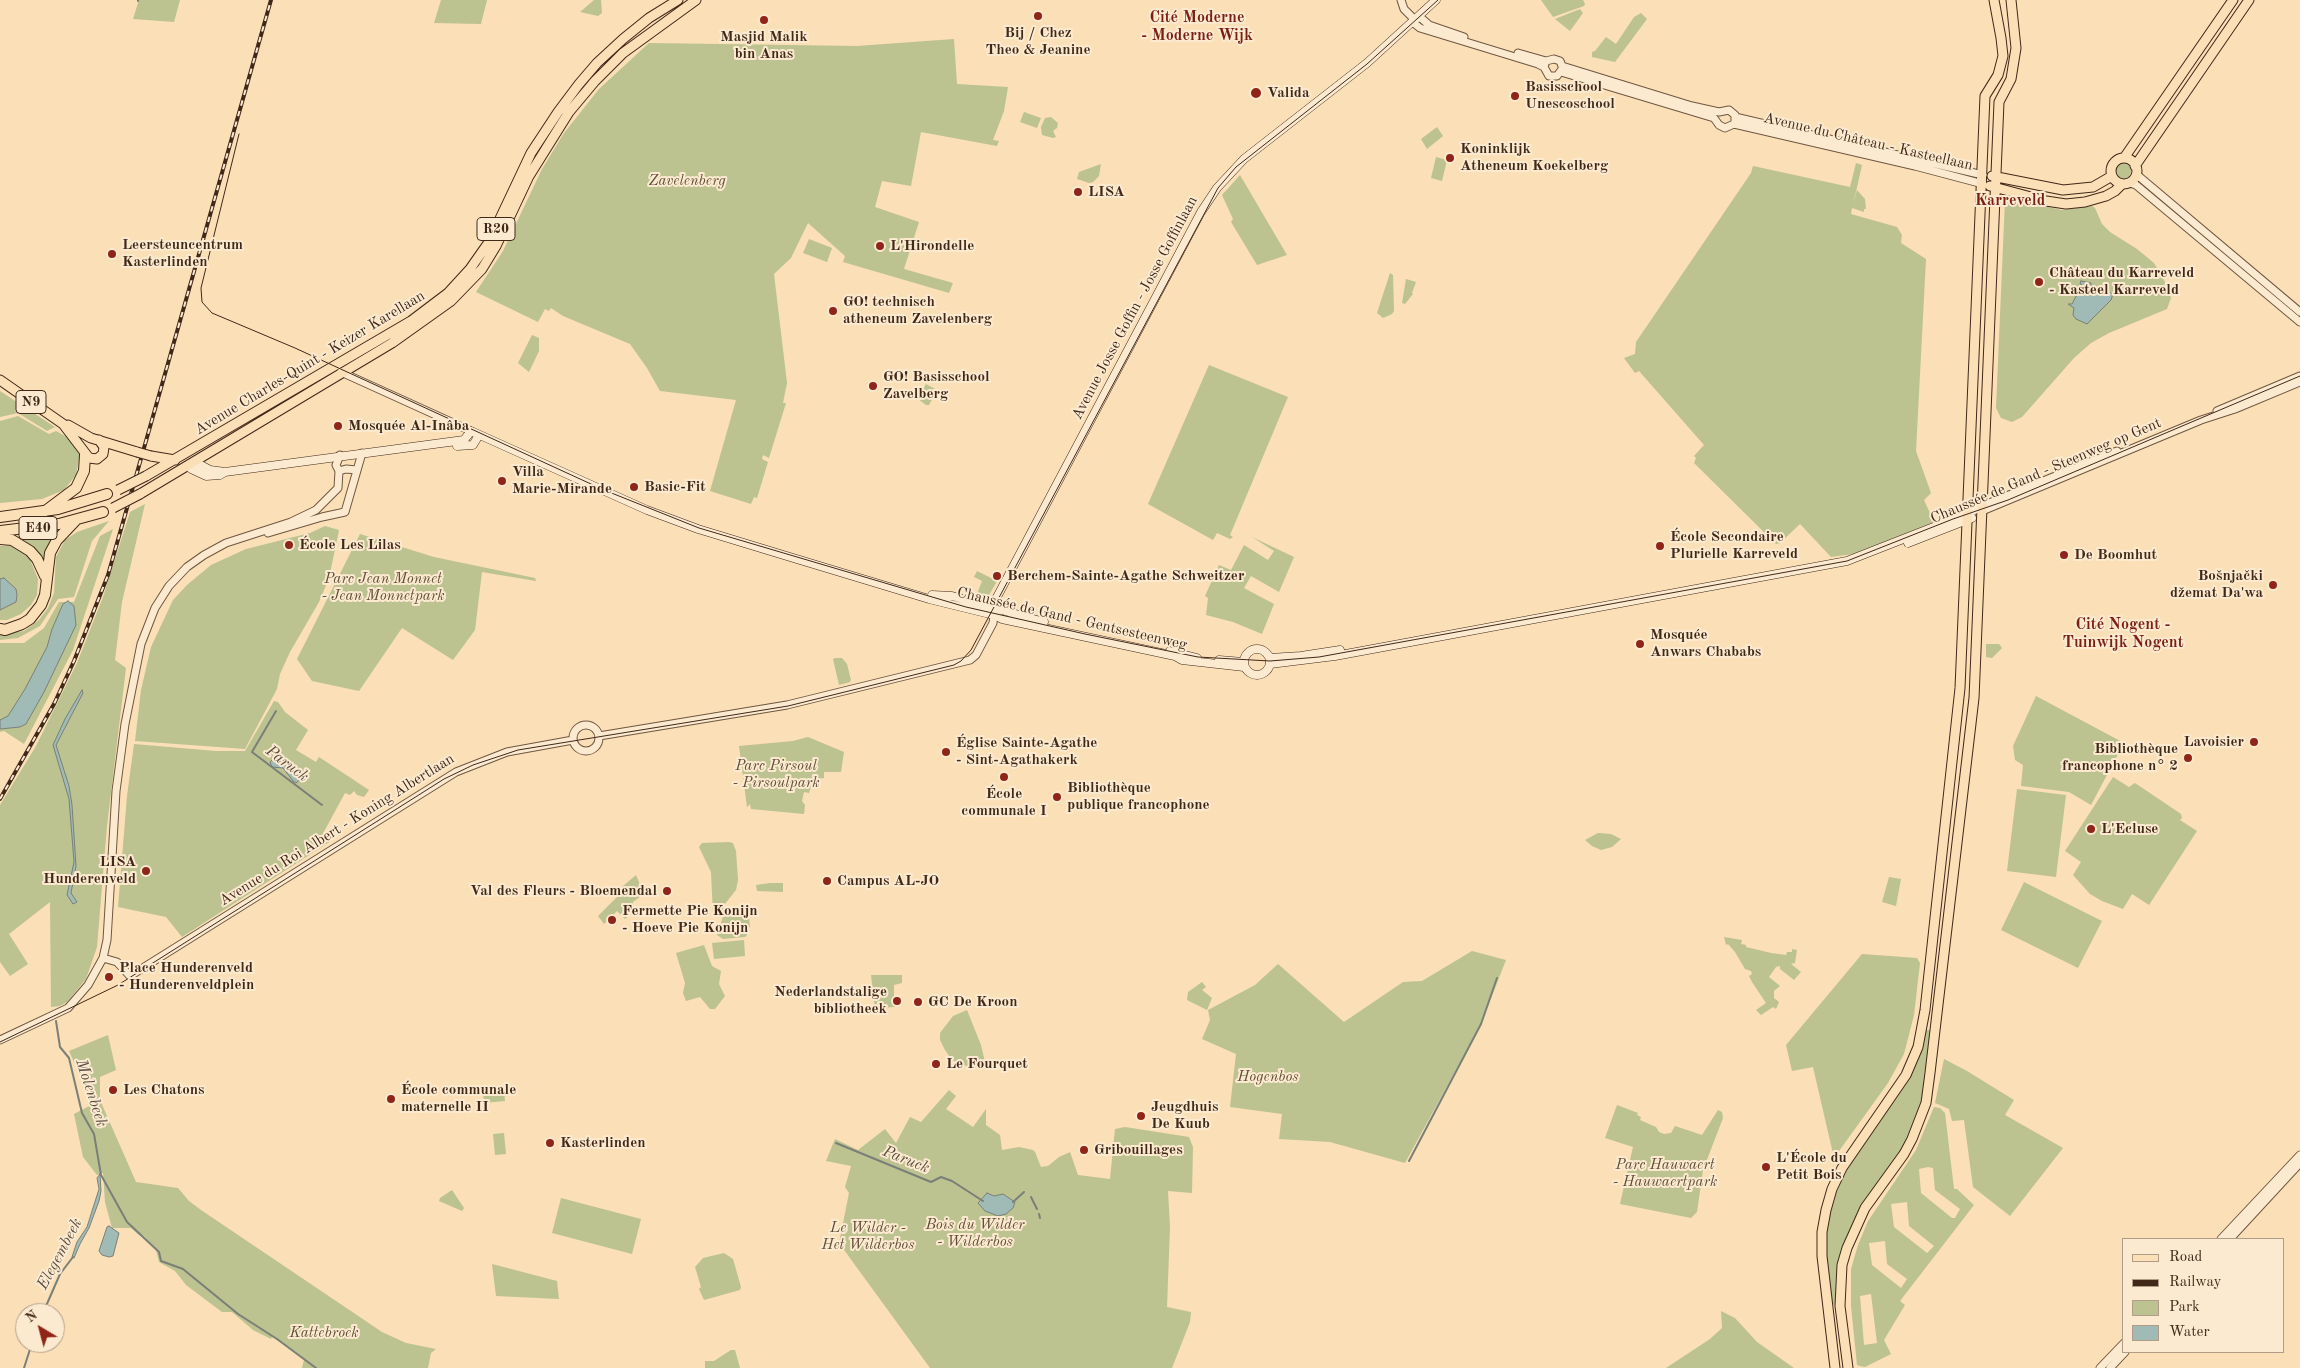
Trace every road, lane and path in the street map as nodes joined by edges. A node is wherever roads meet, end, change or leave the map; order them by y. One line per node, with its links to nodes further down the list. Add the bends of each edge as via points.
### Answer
1 (678, 0): 10 (main road, Avenue Charles-Quint - Keizer Karellaan / R20)
2 (696, 0): 11 (main road, Avenue Charles-Quint - Keizer Karellaan / R20)
3 (1401, 0): 9 (street, via 1404,9)
4 (1436, 0): 9 (main road, Avenue Josse Goffin - Josse Goffinlaan)
5 (1994, 0): 20 (main road, via 2002,64 1986,94)
6 (2011, 0): 19 (main road, via 2016,48 2011,78 1999,102)
7 (2233, 0): 16 (main road)
8 (2250, 0): 17 (main road)
9 (1418, 18): 12 (street, Avenue du Château - Kasteellaan, via 1420,28); 55 (main road, Avenue Josse Goffin - Josse Goffinlaan, via 1224,178 1210,198 997,598)
10 (623, 39): 11 (main road); 27 (main road, Avenue Charles-Quint - Keizer Karellaan / R20, via 597,63 558,112 524,166 489,242 470,269 448,293 411,321)
11 (623, 53): 28 (main road, Avenue Charles-Quint - Keizer Karellaan / R20, via 584,94 551,138 496,246 463,290 417,327)
12 (1545, 64): 13 (street, Avenue du Château - Kasteellaan, via 1554,58 1560,61); 13 (street, Avenue du Château - Kasteellaan, via 1549,76 1557,76)
13 (1561, 69): 14 (street, Avenue du Château - Kasteellaan)
14 (1718, 116): 15 (street, Avenue du Château - Kasteellaan, via 1729,110); 15 (street, Avenue du Château - Kasteellaan, via 1719,125 1725,128)
15 (1735, 121): 20 (street, Avenue du Château - Kasteellaan)
16 (2124, 158): 17 (main road, via 2130,160); 18 (main road, via 2113,164)
17 (2136, 170): 21 (main road); 25 (street)
18 (2112, 176): 19 (main road, Avenue du Château - Kasteellaan, via 2093,187 2063,190); 21 (main road)
19 (1996, 177): 20 (main road, Avenue du Château - Kasteellaan); 22 (main road)
20 (1983, 179): 22 (main road, Avenue du Château - Kasteellaan); 23 (main road)
21 (2126, 183): 22 (main road, Avenue du Château - Kasteellaan, via 2106,196 2066,204); 26 (street, via 2136,185)
22 (1996, 188): 24 (main road)
23 (1978, 309): 24 (main road); 49 (main road)
24 (1990, 310): 45 (main road)
25 (2300, 312)
26 (2300, 322)
27 (332, 367): 28 (street, Chaussée de Gand - Gentsesteenweg); 40 (main road, Avenue Charles-Quint - Keizer Karellaan / R20)
28 (344, 373): 33 (street, Chaussée de Gand - Gentsesteenweg); 41 (main road, Avenue Charles-Quint - Keizer Karellaan / R20)
29 (2300, 376): 45 (street, Chaussée de Gand - Steenweg op Gent)
30 (0, 380): 32 (main road, N9)
31 (2300, 382): 45 (street, Chaussée de Gand - Steenweg op Gent)
32 (63, 424): 35 (main road, N9); 37 (main road, N9)
33 (471, 431): 34 (main road, Chaussée de Gand - Gentsesteenweg); 36 (main road, via 464,440)
34 (480, 435): 36 (main road, via 473,445); 55 (main road, Chaussée de Gand - Gentsesteenweg, via 662,516 896,588 940,597 952,596)
35 (95, 439): 37 (main road, via 84,444); 37 (main road, via 104,447 100,457 93,459); 40 (main road, N9, bridge)
36 (437, 444): 38 (main road)
37 (84, 452): 47 (highway, via 84,471 76,488)
38 (362, 453): 39 (main road); 42 (street)
39 (340, 456): 41 (main road, via 206,476 192,470); 43 (street, via 336,465)
40 (174, 460): 41 (main road); 44 (main road, E40, bridge)
41 (192, 464): 46 (main road, E40, bridge)
42 (357, 470): 43 (street, via 346,468); 52 (street, via 345,512)
43 (339, 471): 52 (street, via 338,488 316,510 304,518)
44 (107, 494): 47 (highway, E40)
45 (1982, 509): 49 (main road, Chaussée de Gand - Steenweg op Gent); 71 (main road, via 1974,698 1927,1096 1912,1139 1865,1208 1847,1248 1842,1266 1840,1306)
46 (108, 510): 50 (highway, E40)
47 (44, 512): 48 (highway, E40)
48 (0, 516)
49 (1967, 518): 56 (main road, Chaussée de Gand - Steenweg op Gent, via 1857,558); 70 (main road, via 1957,717 1922,1030 1906,1075 1842,1168 1826,1210 1822,1256)
50 (74, 521): 51 (highway, E40); 54 (highway, via 50,553)
51 (0, 531)
52 (248, 536): 62 (street, via 204,554 187,567 169,586 146,626 125,724 115,799 107,940)
53 (0, 539): 54 (highway, via 12,540 30,551 43,570)
54 (46, 582): 57 (highway, via 41,605 30,619 5,630)
55 (995, 612): 59 (main road, Chaussée de Gand - Gentsesteenweg, via 1002,619 1182,660); 60 (street, via 993,623 970,660 788,705)
56 (1528, 620): 58 (main road, Chaussée de Gand - Gentsesteenweg, via 1314,660)
57 (0, 629)
58 (1270, 661): 59 (main road, Chaussée de Gand - Gentsesteenweg, via 1267,670 1260,675 1250,673); 59 (main road, Chaussée de Gand - Gentsesteenweg, via 1266,652 1256,649 1248,652)
59 (1244, 664)
60 (600, 736): 61 (street, via 594,727 584,725 576,730); 61 (street, via 597,746 588,752 578,749)
61 (573, 740): 62 (street, Avenue du Roi Albert - Koning Albertlaan, via 507,752 456,772 130,976 117,962)
62 (103, 958): 63 (street, via 88,985 68,1008)
63 (0, 1040)
64 (2300, 1155): 66 (street)
65 (2300, 1163): 67 (street)
66 (2222, 1238)
67 (2231, 1238)
68 (2122, 1345): 72 (street)
69 (2124, 1353): 73 (street)
70 (1835, 1368)
71 (1848, 1368)
72 (2100, 1368)
73 (2110, 1368)

